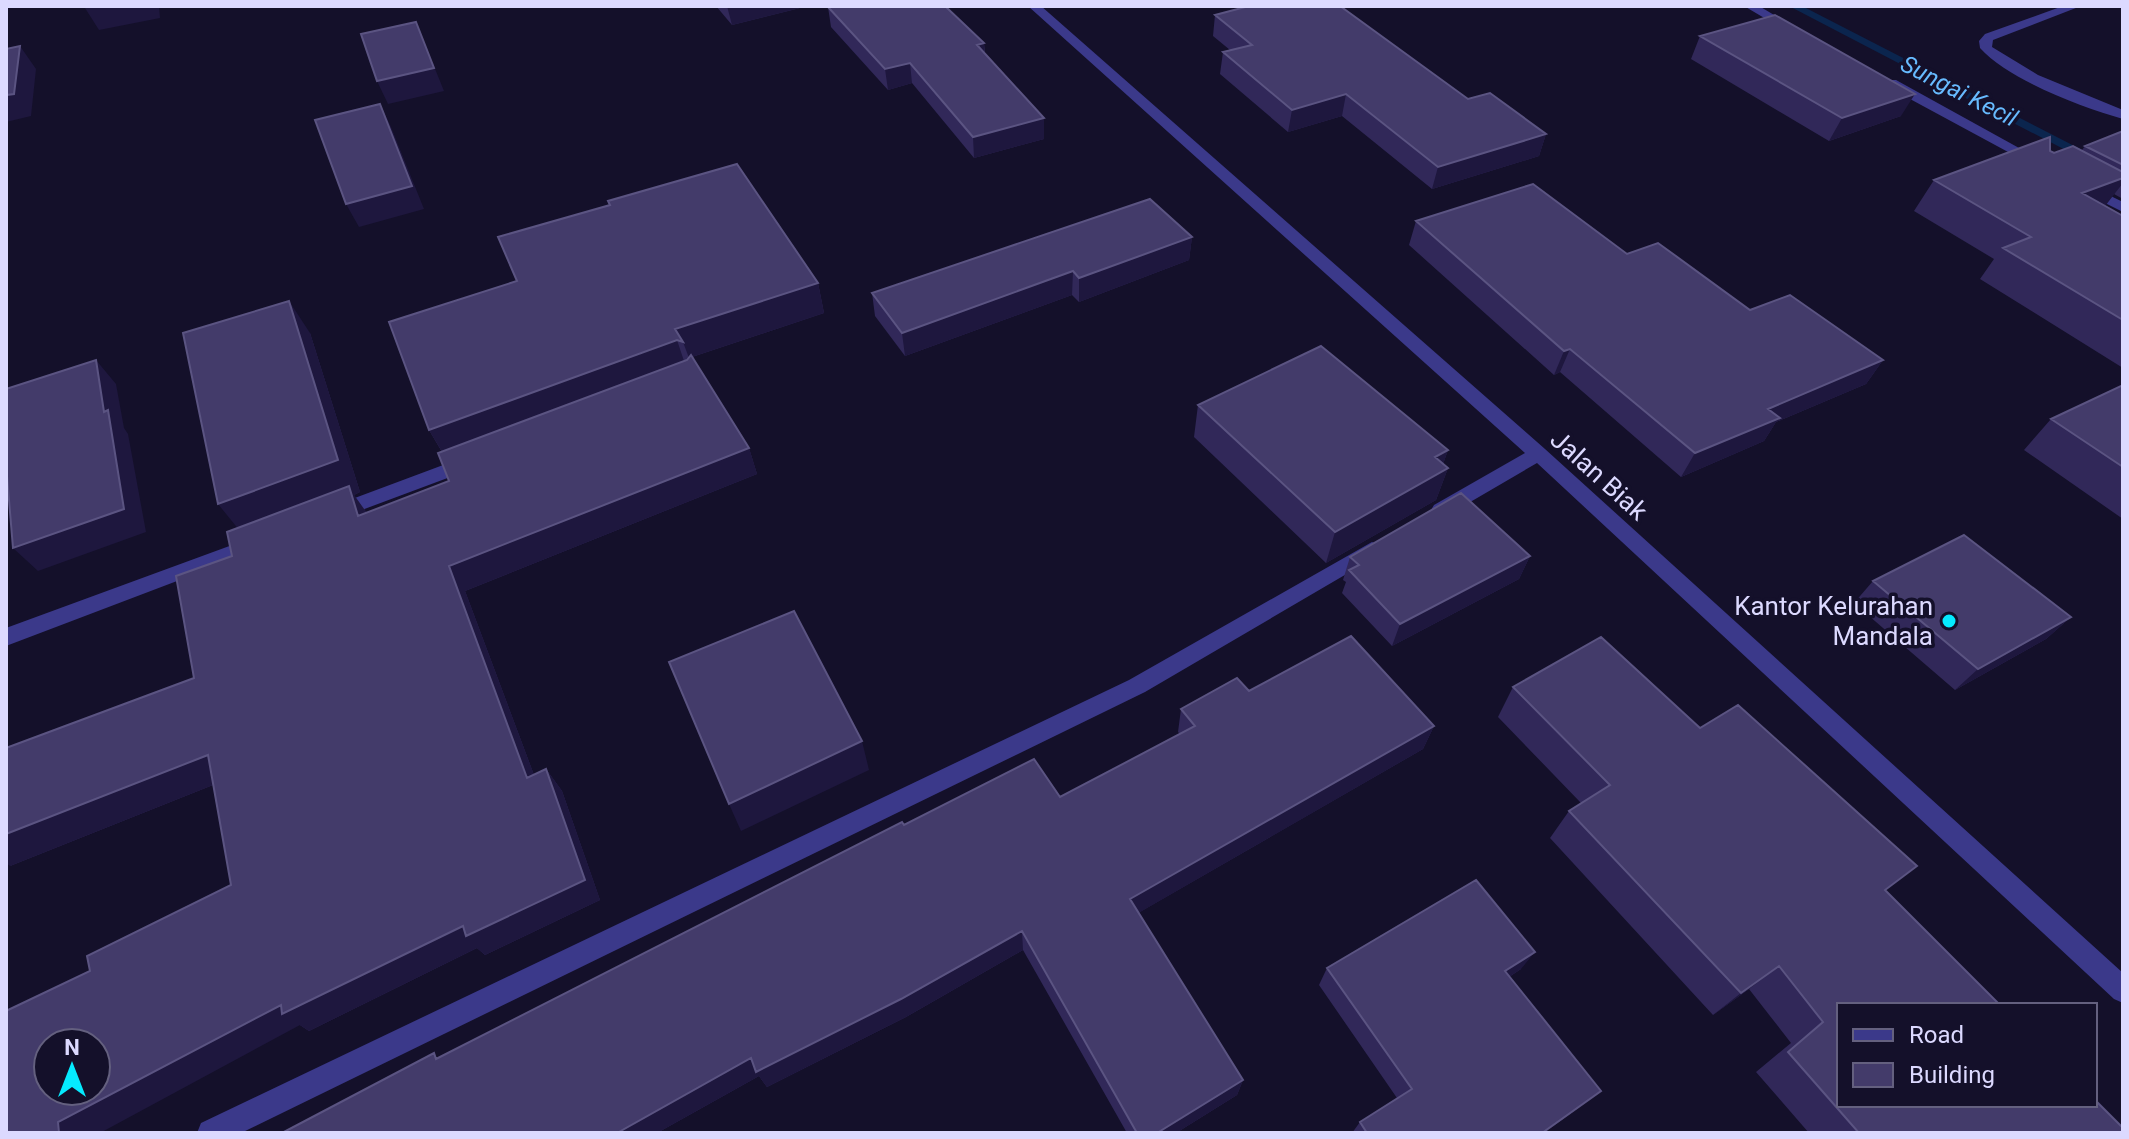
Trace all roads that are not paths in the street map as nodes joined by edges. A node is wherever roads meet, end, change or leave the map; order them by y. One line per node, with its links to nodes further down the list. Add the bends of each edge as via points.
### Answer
1 (1034, 6): 10 (street, Jalan Biak)
2 (1750, 6): 4 (street)
3 (2075, 6): 6 (street, via 1989,37 1986,48 2000,60)
4 (1809, 38)
5 (1876, 74): 7 (street)
6 (2123, 115)
7 (2054, 171)
8 (2068, 178): 9 (street)
9 (2123, 208)
10 (1538, 454): 13 (street); 17 (street, Jalan Biak)
11 (483, 457): 12 (street)
12 (322, 518)
13 (1427, 518)
14 (278, 535): 16 (street)
15 (1386, 542): 18 (street, via 1137,686)
16 (6, 637)
17 (2123, 990)
18 (211, 1133)

